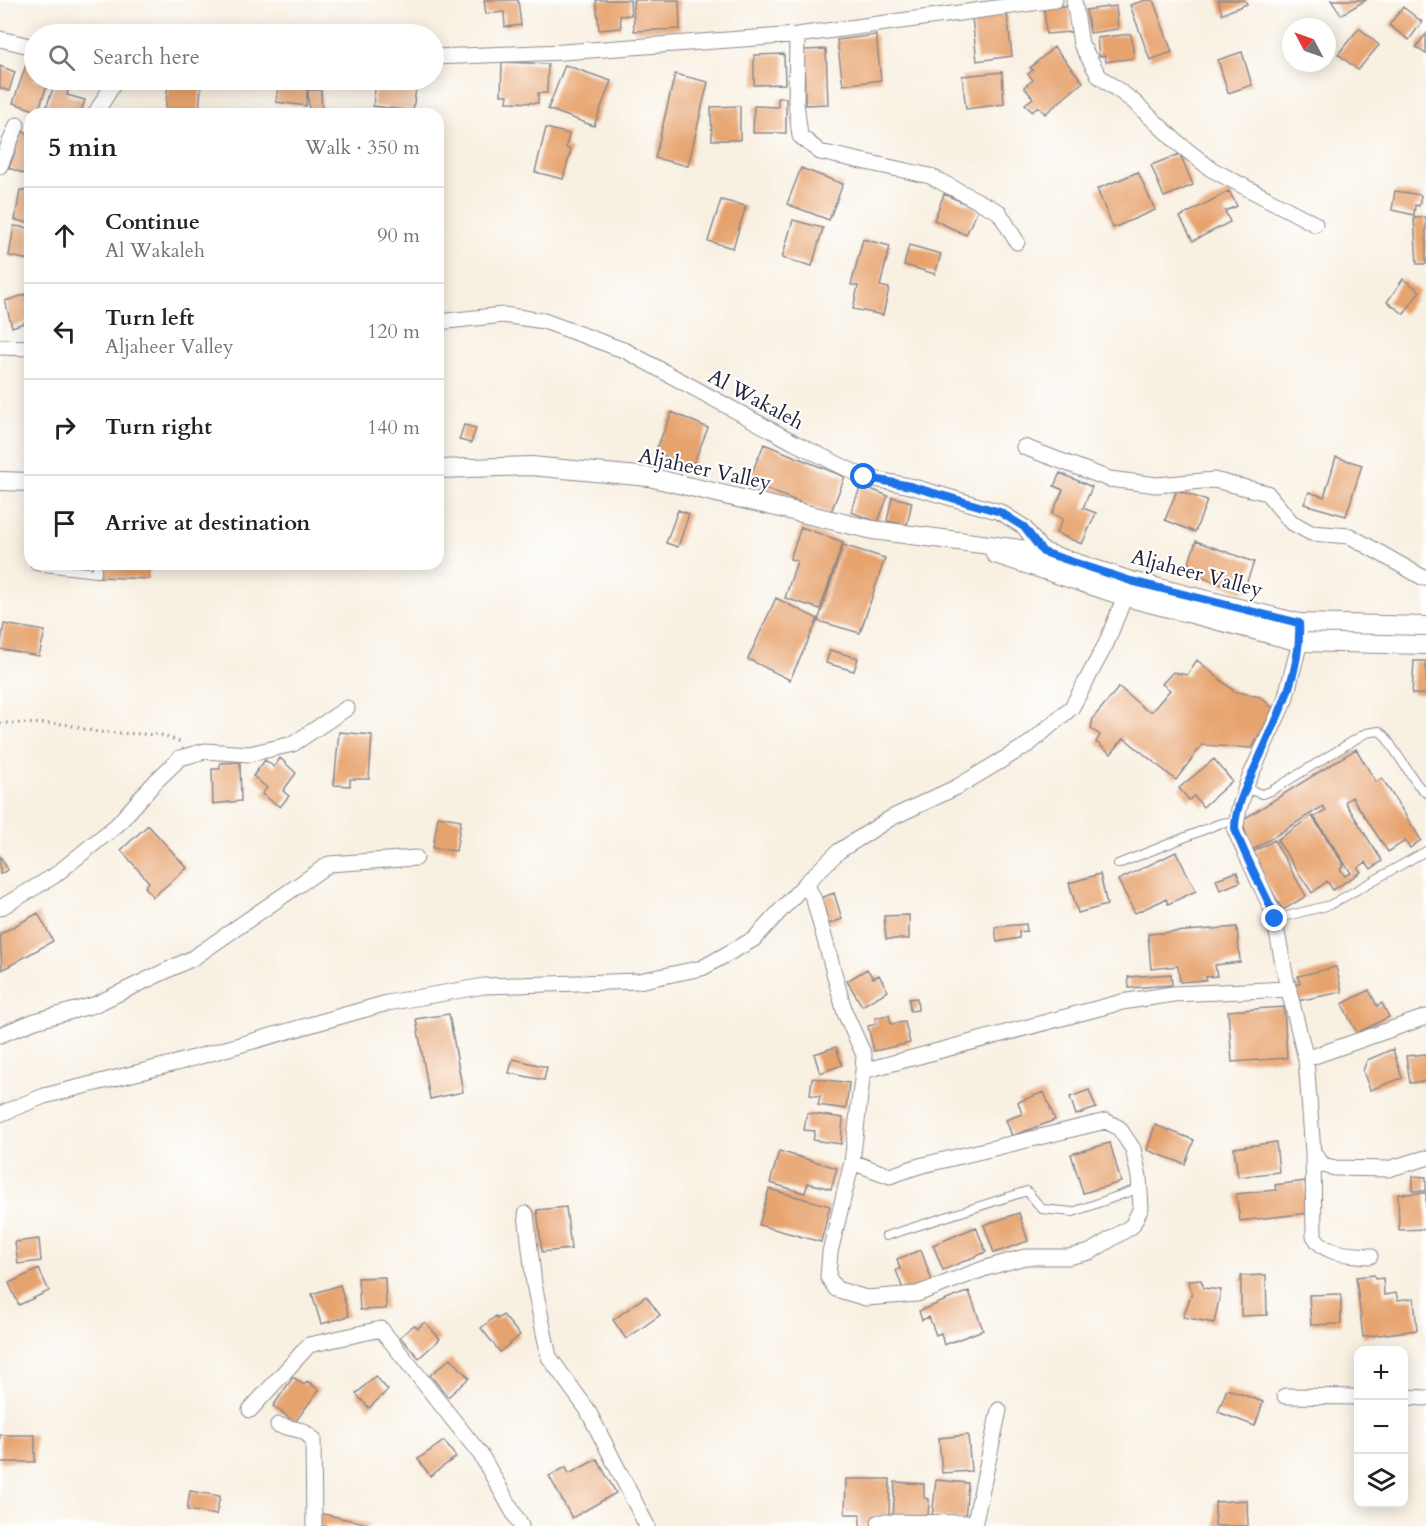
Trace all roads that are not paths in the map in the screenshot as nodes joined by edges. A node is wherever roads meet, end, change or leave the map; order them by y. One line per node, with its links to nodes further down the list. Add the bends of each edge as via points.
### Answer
1 (1055, 0): 3 (street)
2 (1074, 0): 12 (street, via 1081,44 1099,76 1211,170)
3 (952, 7): 4 (street)
4 (797, 35): 7 (street); 13 (street, via 796,103 800,136 820,152 930,176 999,212)
5 (0, 39): 6 (street)
6 (24, 45)
7 (444, 57)
8 (111, 90): 9 (street)
9 (99, 108)
10 (17, 125): 11 (street)
11 (0, 166)
12 (1315, 224)
13 (1017, 242)
14 (444, 321): 22 (street, Al Wakaleh, via 503,315 544,321 626,351 864,477 1000,512 1024,527)
15 (0, 347): 16 (street)
16 (24, 348)
17 (1024, 447): 25 (street, via 1109,479 1157,485 1215,480 1267,493 1301,528 1311,533 1350,536)
18 (444, 469): 21 (street, Aljaheer Valley, via 531,466 650,477 873,530)
19 (0, 481): 20 (street)
20 (24, 482)
21 (959, 542): 22 (street, Aljaheer Valley); 26 (street, Aljaheer Valley)
22 (1043, 552): 26 (street, Aljaheer Valley)
23 (70, 570): 24 (lane)
24 (97, 570)
25 (1426, 577)
26 (1128, 589): 27 (street, Aljaheer Valley); 29 (street, Aljaheer Valley); 38 (street, via 1106,644 1072,707 1029,744 957,787 891,818 839,852)
27 (1299, 623): 28 (street, Aljaheer Valley); 29 (street)
28 (1426, 626)
29 (1300, 642): 30 (street, Aljaheer Valley); 32 (street, via 1285,700)
30 (1426, 645)
31 (347, 708): 39 (street, via 293,744 249,753 205,751 180,758 117,825 54,876)
32 (1246, 789): 33 (lane, via 1262,794 1271,791 1366,733 1379,732); 34 (street)
33 (1426, 793)
34 (1237, 822): 37 (lane, via 1221,823); 40 (street, via 1235,830)
35 (1426, 851): 40 (lane, via 1330,905)
36 (416, 858): 43 (street, via 329,864 193,958 94,1005)
37 (1118, 864)
38 (806, 884): 45 (street, via 814,900 844,1013 864,1055); 46 (street, via 754,939 702,968 639,981 484,986 387,1003 44,1096)
39 (0, 908)
40 (1275, 919): 41 (street)
41 (1289, 989): 44 (street); 45 (street, via 1173,994 1122,1002)
42 (1426, 1017): 44 (street)
43 (0, 1035)
44 (1306, 1059): 47 (street)
45 (863, 1071): 49 (street)
46 (0, 1114)
47 (1313, 1152): 48 (street, via 1323,1164 1335,1168 1388,1168); 53 (street, via 1314,1236 1319,1246)
48 (1426, 1158)
49 (852, 1162): 50 (street, via 890,1176 1106,1121 1119,1128 1133,1149); 50 (street, via 830,1252 828,1277 836,1289 866,1298 917,1294 1025,1257 1068,1257 1090,1252 1132,1226 1141,1209)
50 (1140, 1188): 52 (lane, via 1073,1212 1042,1209 1027,1191)
51 (526, 1214): 65 (street, via 534,1284 549,1358 587,1408)
52 (886, 1236)
53 (1370, 1256)
54 (1285, 1396): 55 (street)
55 (1354, 1397)
56 (1408, 1398): 57 (street)
57 (1426, 1398)
58 (250, 1410): 64 (street, via 309,1345 381,1329 481,1455)
59 (999, 1410): 62 (street)
60 (278, 1425): 63 (street, via 303,1431 312,1439)
61 (879, 1522): 62 (street)
62 (975, 1524)
63 (314, 1526)
64 (521, 1526)
65 (646, 1526)

